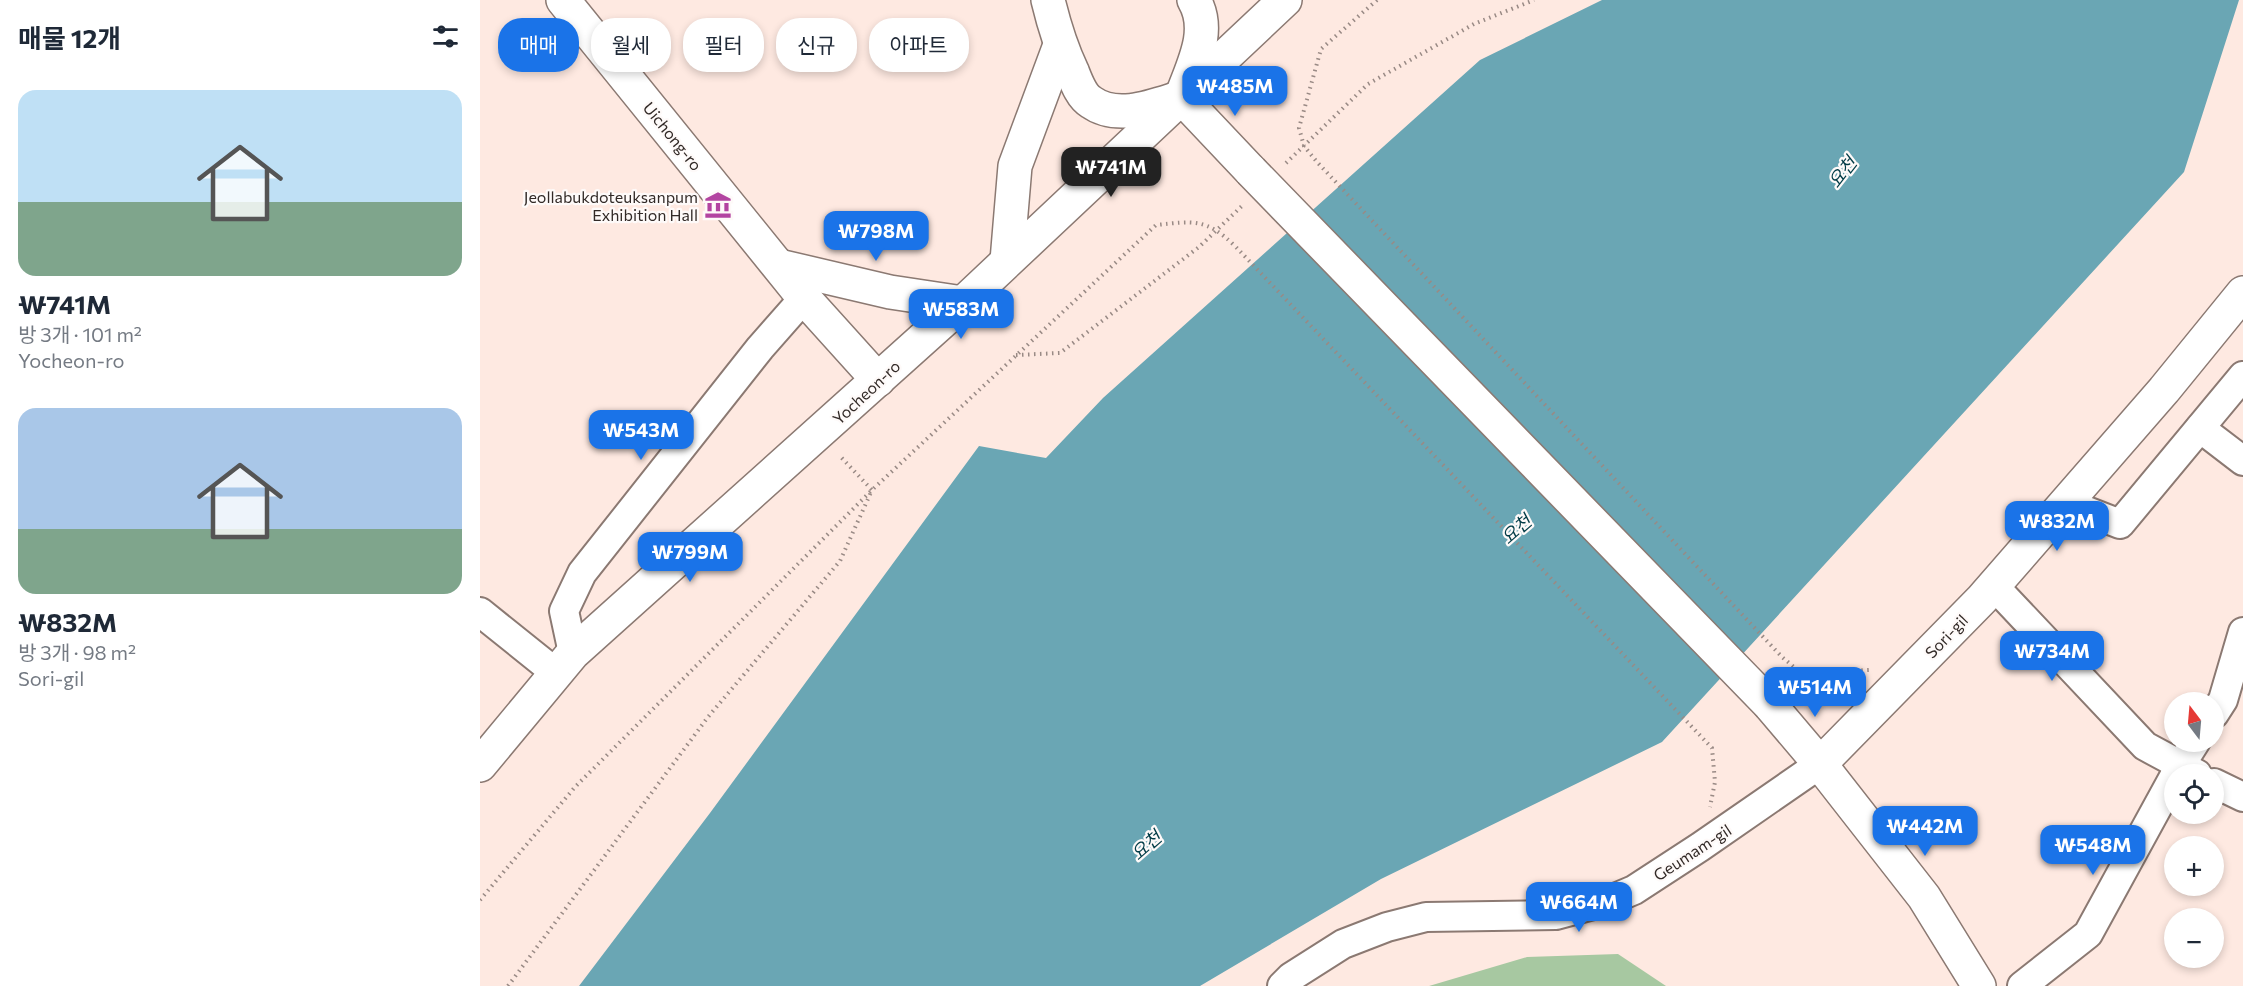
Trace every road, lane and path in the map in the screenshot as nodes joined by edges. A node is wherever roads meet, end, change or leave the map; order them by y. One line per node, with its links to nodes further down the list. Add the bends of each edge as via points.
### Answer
1 (563, 0): 9 (street, Uichong-ro)
2 (1048, 0): 6 (street)
3 (1194, 0): 7 (street, via 1199,8 1201,39)
4 (1285, 0): 7 (street, Yocheon-ro)
5 (1377, 0): 24 (path, via 1321,49 1299,128 1304,146 1782,657 1801,673)
6 (1060, 45): 7 (street, via 1090,102 1106,109 1151,107); 8 (street, via 1015,166)
7 (1181, 97): 8 (street, Yocheon-ro); 26 (street, bridge, via 1770,705)
8 (1007, 261): 12 (street, Yocheon-ro)
9 (779, 267): 11 (street, Uichong-ro); 12 (street, via 890,292)
10 (2243, 293): 19 (street, Sori-gil)
11 (804, 298): 14 (street, Uichong-ro); 23 (street, via 582,573 564,610)
12 (963, 303): 14 (street, Yocheon-ro)
13 (2243, 376): 15 (street)
14 (878, 380): 16 (street, Yocheon-ro)
15 (2200, 428): 17 (street); 19 (street, via 2120,524)
16 (820, 434): 18 (path); 23 (street, Yocheon-ro)
17 (2243, 461)
18 (872, 490): 32 (path, via 1156,225 1192,221 1217,229 1712,748 1715,782); 33 (path, via 575,787); 34 (path, via 840,561 708,717)
19 (2066, 503): 20 (street, Sori-gil)
20 (1994, 586): 24 (street, Sori-gil); 27 (street, via 2145,746)
21 (480, 612): 23 (street)
22 (2243, 632): 25 (street)
23 (565, 663): 28 (street, Yocheon-ro)
24 (1915, 667): 26 (street, Sori-gil)
25 (2224, 697)
26 (1820, 764): 32 (street, Geumam-gil); 36 (street, via 1924,897)
27 (2171, 764)
28 (480, 765)
29 (2224, 788): 30 (street)
30 (2243, 797)
31 (2164, 803): 37 (street, via 2088,934)
32 (1700, 847): 35 (street, Geumam-gil, via 1634,890 1556,915 1426,917 1387,927 1343,944)
33 (480, 900)
34 (508, 986)
35 (1282, 986)
36 (1979, 986)
37 (2022, 986)

